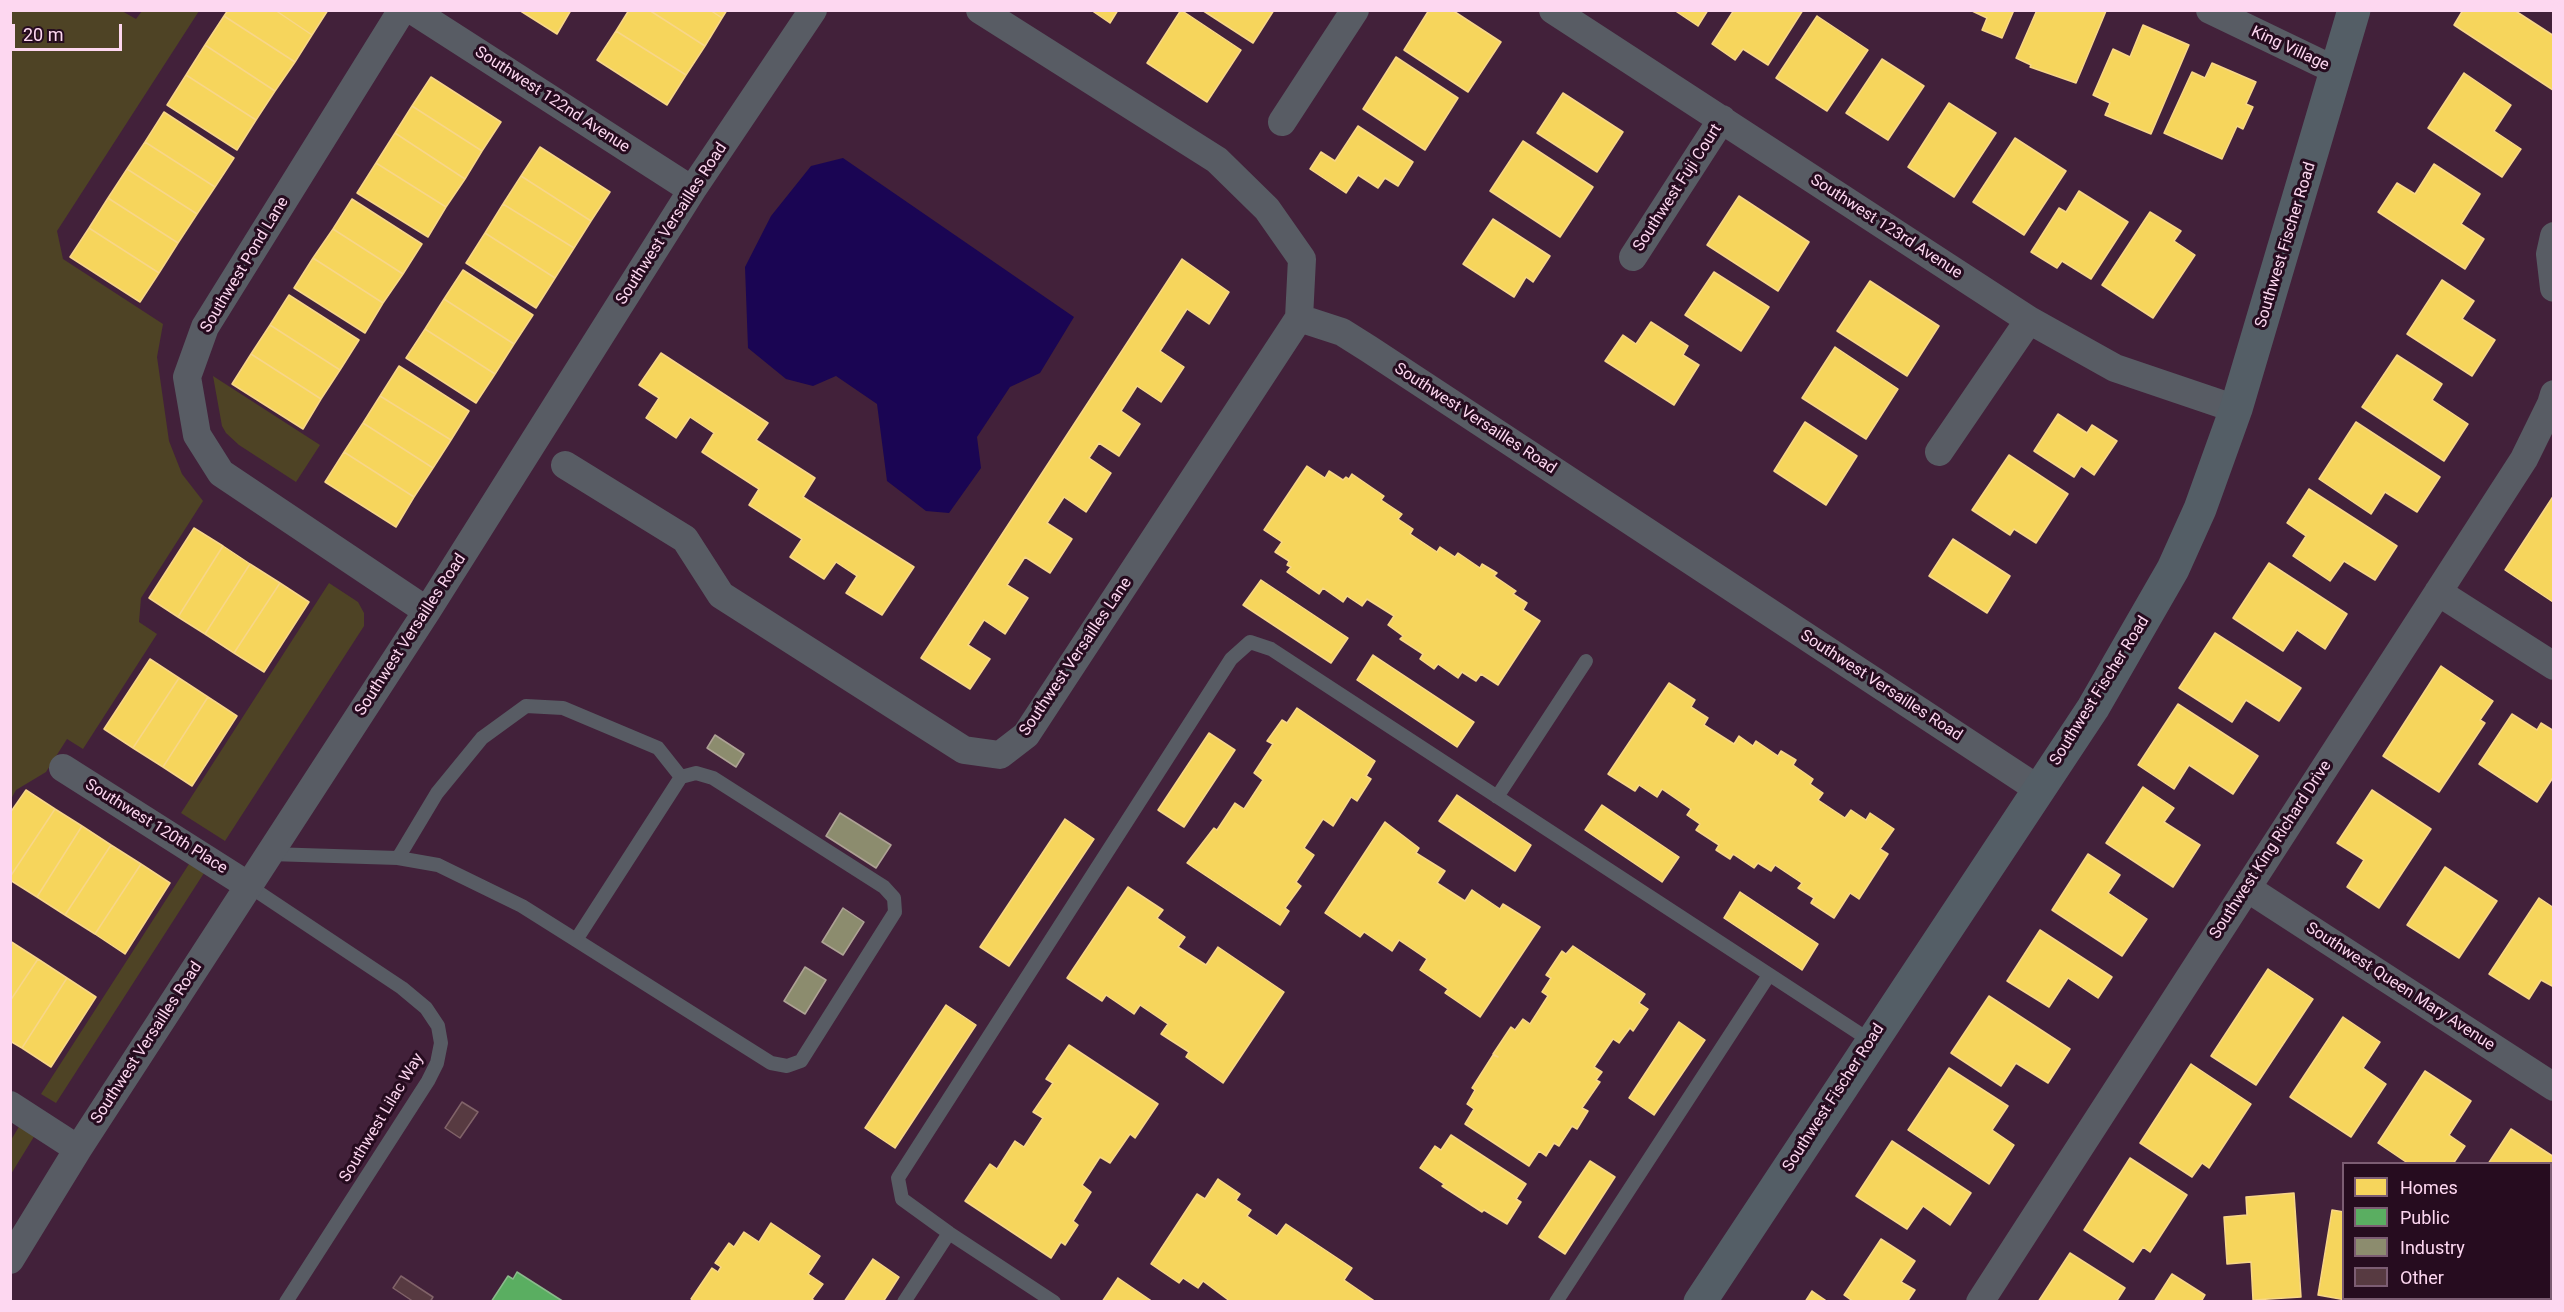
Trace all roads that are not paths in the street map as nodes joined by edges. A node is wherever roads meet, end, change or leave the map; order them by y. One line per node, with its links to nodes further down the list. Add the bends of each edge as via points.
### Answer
1 (402, 10): 23 (street, Southwest Pond Lane, via 205,327 187,377 197,435 220,473)
2 (412, 10): 12 (street, Southwest 122nd Avenue)
3 (813, 10): 12 (street, Southwest Versailles Road)
4 (980, 10): 16 (street, via 1217,160 1267,209 1302,259)
5 (1355, 10): 11 (street)
6 (1553, 10): 10 (street, Southwest 123rd Avenue)
7 (2210, 10): 9 (street, King Village)
8 (2354, 10): 9 (street, Southwest Fischer Road)
9 (2337, 71): 19 (street, Southwest Fischer Road)
10 (1722, 119): 14 (street, Southwest Fuji Court); 17 (street, Southwest 123rd Avenue)
11 (1282, 122)
12 (692, 190): 23 (street, Southwest Versailles Road)
13 (2553, 236): 15 (street)
14 (1633, 257)
15 (2553, 288)
16 (1299, 318): 21 (street, Southwest Versailles Lane, via 1026,735 1000,755 964,750 721,595 685,539); 28 (street, Southwest Versailles Road, via 1342,332 1360,343)
17 (2029, 320): 19 (street, Southwest 123rd Avenue, via 2115,368); 20 (street)
18 (2553, 394): 22 (street, Southwest King Richard Drive, via 2524,459)
19 (2236, 409): 28 (street, Southwest Fischer Road, via 2200,509 2173,569 2093,708)
20 (1939, 452)
21 (565, 465)
22 (2438, 592): 25 (street); 33 (street, Southwest King Richard Drive)
23 (427, 611): 30 (street, Southwest Versailles Road)
24 (1586, 661): 29 (lane)
25 (2553, 666)
26 (63, 768): 32 (street, Southwest 120th Place)
27 (681, 777): 31 (lane, via 658,748 563,708 526,706 482,738 437,793); 34 (lane); 34 (lane, via 696,773 713,778 884,887 894,898 895,912 801,1061 787,1066 771,1062)
28 (2038, 789): 36 (street, Southwest Fischer Road)
29 (1497, 796): 35 (lane); 40 (lane, via 1271,649 1250,642 1231,659 898,1178 902,1199)
30 (270, 854): 31 (lane); 32 (street, Southwest Versailles Road)
31 (398, 858): 34 (lane, via 438,865 522,906)
32 (249, 886): 39 (street, Southwest Versailles Road); 42 (lane, Southwest Lilac Way, via 402,988 426,1008 438,1026 441,1043 428,1081)
33 (2247, 888): 37 (street, Southwest Queen Mary Avenue); 47 (street, Southwest King Richard Drive)
34 (576, 940)
35 (1769, 975): 36 (lane); 45 (lane)
36 (1871, 1041): 46 (street, Southwest Fischer Road)
37 (2553, 1087)
38 (10, 1105): 39 (street)
39 (78, 1149): 41 (street, Southwest Versailles Road)
40 (949, 1233): 43 (lane); 44 (lane)
41 (10, 1260)
42 (286, 1302)
43 (904, 1302)
44 (1054, 1302)
45 (1556, 1302)
46 (1700, 1302)
47 (1980, 1302)

